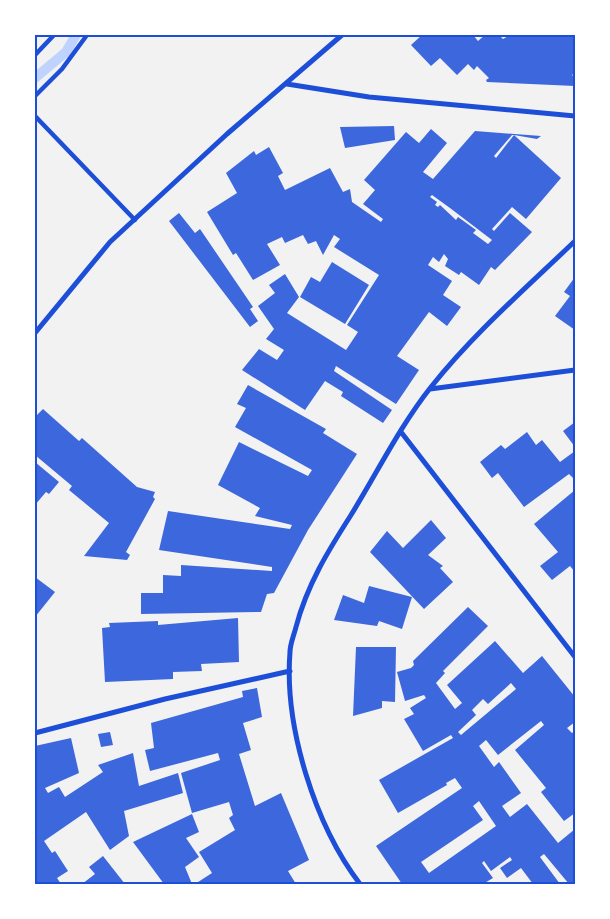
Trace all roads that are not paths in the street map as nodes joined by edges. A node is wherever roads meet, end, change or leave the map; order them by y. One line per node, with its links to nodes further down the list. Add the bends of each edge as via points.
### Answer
1 (54, 35): 4 (street)
2 (88, 35): 6 (street, via 62,69)
3 (342, 35): 5 (street)
4 (35, 55)
5 (287, 84): 8 (street, via 376,98); 9 (street, via 227,134)
6 (35, 96)
7 (35, 116): 9 (street)
8 (575, 116)
9 (135, 220): 11 (street, via 110,242)
10 (575, 241): 13 (street, via 457,356)
11 (35, 333)
12 (575, 370): 13 (street)
13 (430, 389): 14 (street)
14 (401, 432): 15 (street); 16 (street, via 316,571 301,609 290,652)
15 (575, 657)
16 (290, 671): 17 (street); 18 (street, via 297,749 313,795 340,854)
17 (35, 733)
18 (360, 884)

